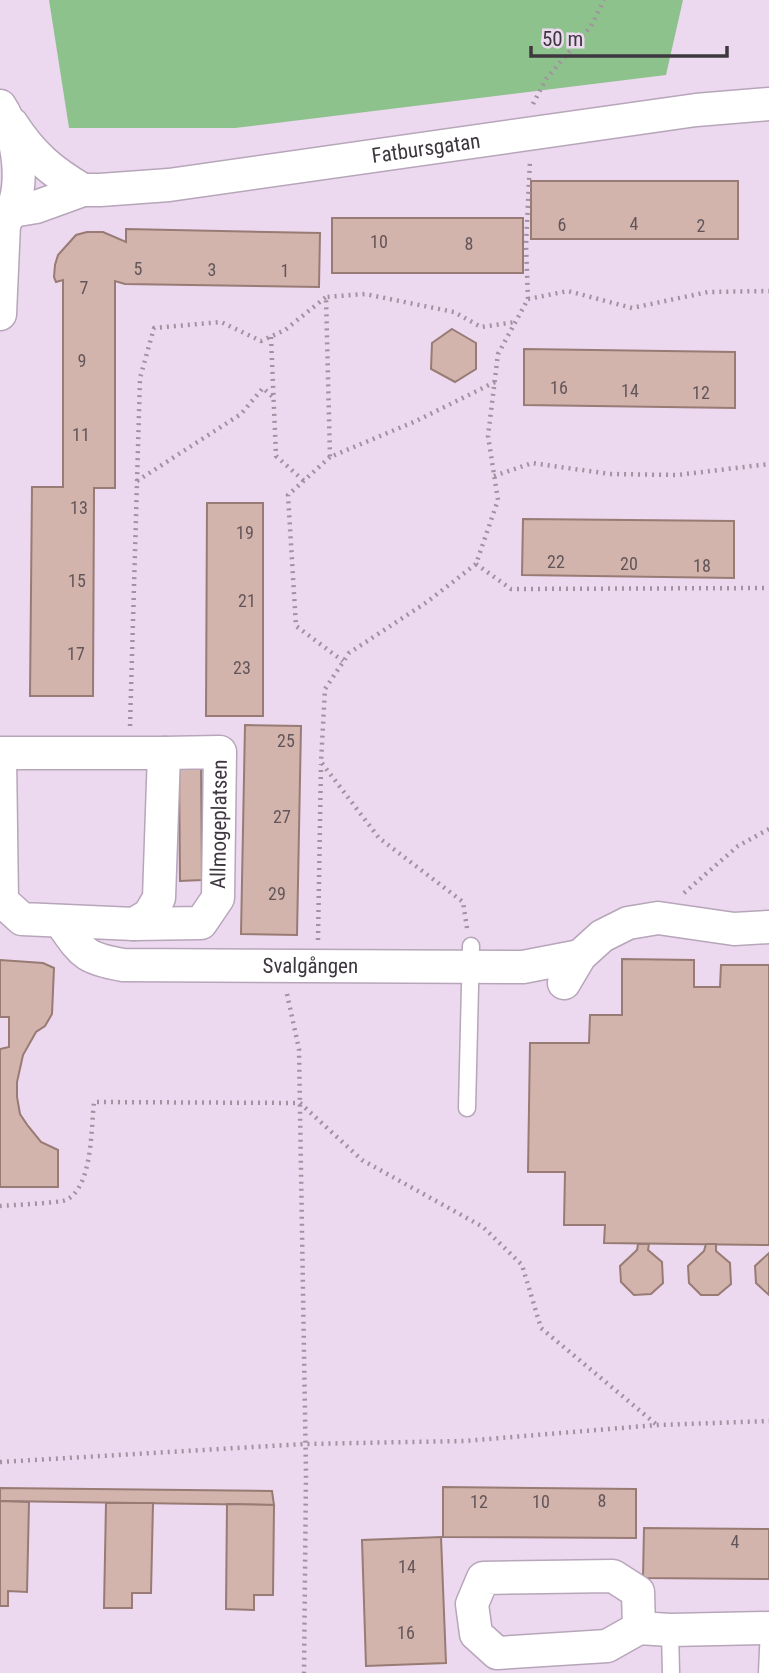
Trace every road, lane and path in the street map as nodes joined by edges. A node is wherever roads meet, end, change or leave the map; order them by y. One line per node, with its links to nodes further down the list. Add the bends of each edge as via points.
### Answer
1 (604, 0): 4 (path, via 591,26 546,79 527,117)
2 (769, 104): 4 (street, Fatbursgatan)
3 (3, 110): 5 (street, via 29,150); 6 (street, via 13,138 19,184)
4 (527, 133): 5 (street, Fatbursgatan, via 169,185); 9 (path)
5 (83, 190): 6 (street, Fatbursgatan)
6 (5, 221): 10 (street)
7 (769, 291): 9 (path, via 708,292 632,308 568,290)
8 (326, 297): 11 (path, via 365,294 454,312 481,327); 12 (path); 15 (path)
9 (528, 299): 11 (path)
10 (0, 314)
11 (516, 321): 13 (path, via 498,354)
12 (271, 337): 14 (path); 18 (path, via 261,341 221,322 155,328 140,377)
13 (495, 383): 15 (path); 17 (path, via 488,436)
14 (274, 398): 18 (path, via 263,388 241,414); 19 (path, via 276,456)
15 (330, 457): 19 (path)
16 (769, 464): 17 (path, via 677,475 610,474 531,463)
17 (494, 476): 20 (path, via 498,500)
18 (137, 481): 23 (path)
19 (304, 481): 22 (path, via 288,495 296,626)
20 (476, 564): 21 (path, via 511,589); 22 (path)
21 (769, 588)
22 (343, 661): 26 (path, via 325,689)
23 (129, 753): 24 (street, Allmogeplatsen); 25 (street, Allmogeplatsen)
24 (164, 753): 30 (street, via 159,898 149,915); 30 (street, Allmogeplatsen, via 220,752 218,898 201,923)
25 (0, 755): 29 (street, Allmogeplatsen, via 2,901 22,919)
26 (321, 762): 32 (path); 33 (path, via 379,838 464,902)
27 (769, 829): 28 (path, via 738,846)
28 (658, 918): 31 (street, Svalgången, via 734,929); 34 (street, Svalgången, via 628,923 602,936)
29 (60, 920): 30 (street, Allmogeplatsen); 35 (street, Svalgången, via 80,949 104,962)
30 (134, 924)
31 (769, 927)
32 (317, 945)
33 (471, 956): 34 (street, Svalgången, via 523,967); 35 (street, Svalgången); 38 (lane)
34 (580, 956): 36 (street, Svalgången)
35 (288, 966): 37 (path, via 287,994 299,1049)
36 (564, 984)
37 (300, 1103): 39 (path, via 94,1102 82,1185 66,1200); 41 (path, via 362,1160 483,1227 522,1265 541,1328); 42 (path)
38 (467, 1108)
39 (0, 1206)
40 (769, 1422): 41 (path)
41 (657, 1425): 42 (path, via 464,1441)
42 (304, 1444): 43 (path); 47 (path)
43 (0, 1462)
44 (639, 1628): 44 (street, via 607,1646 497,1653 476,1634 472,1604 483,1578 613,1576 638,1592); 46 (street)
45 (769, 1628): 46 (street); 49 (lane)
46 (670, 1630): 48 (lane)
47 (304, 1673)
48 (671, 1673)
49 (767, 1673)

